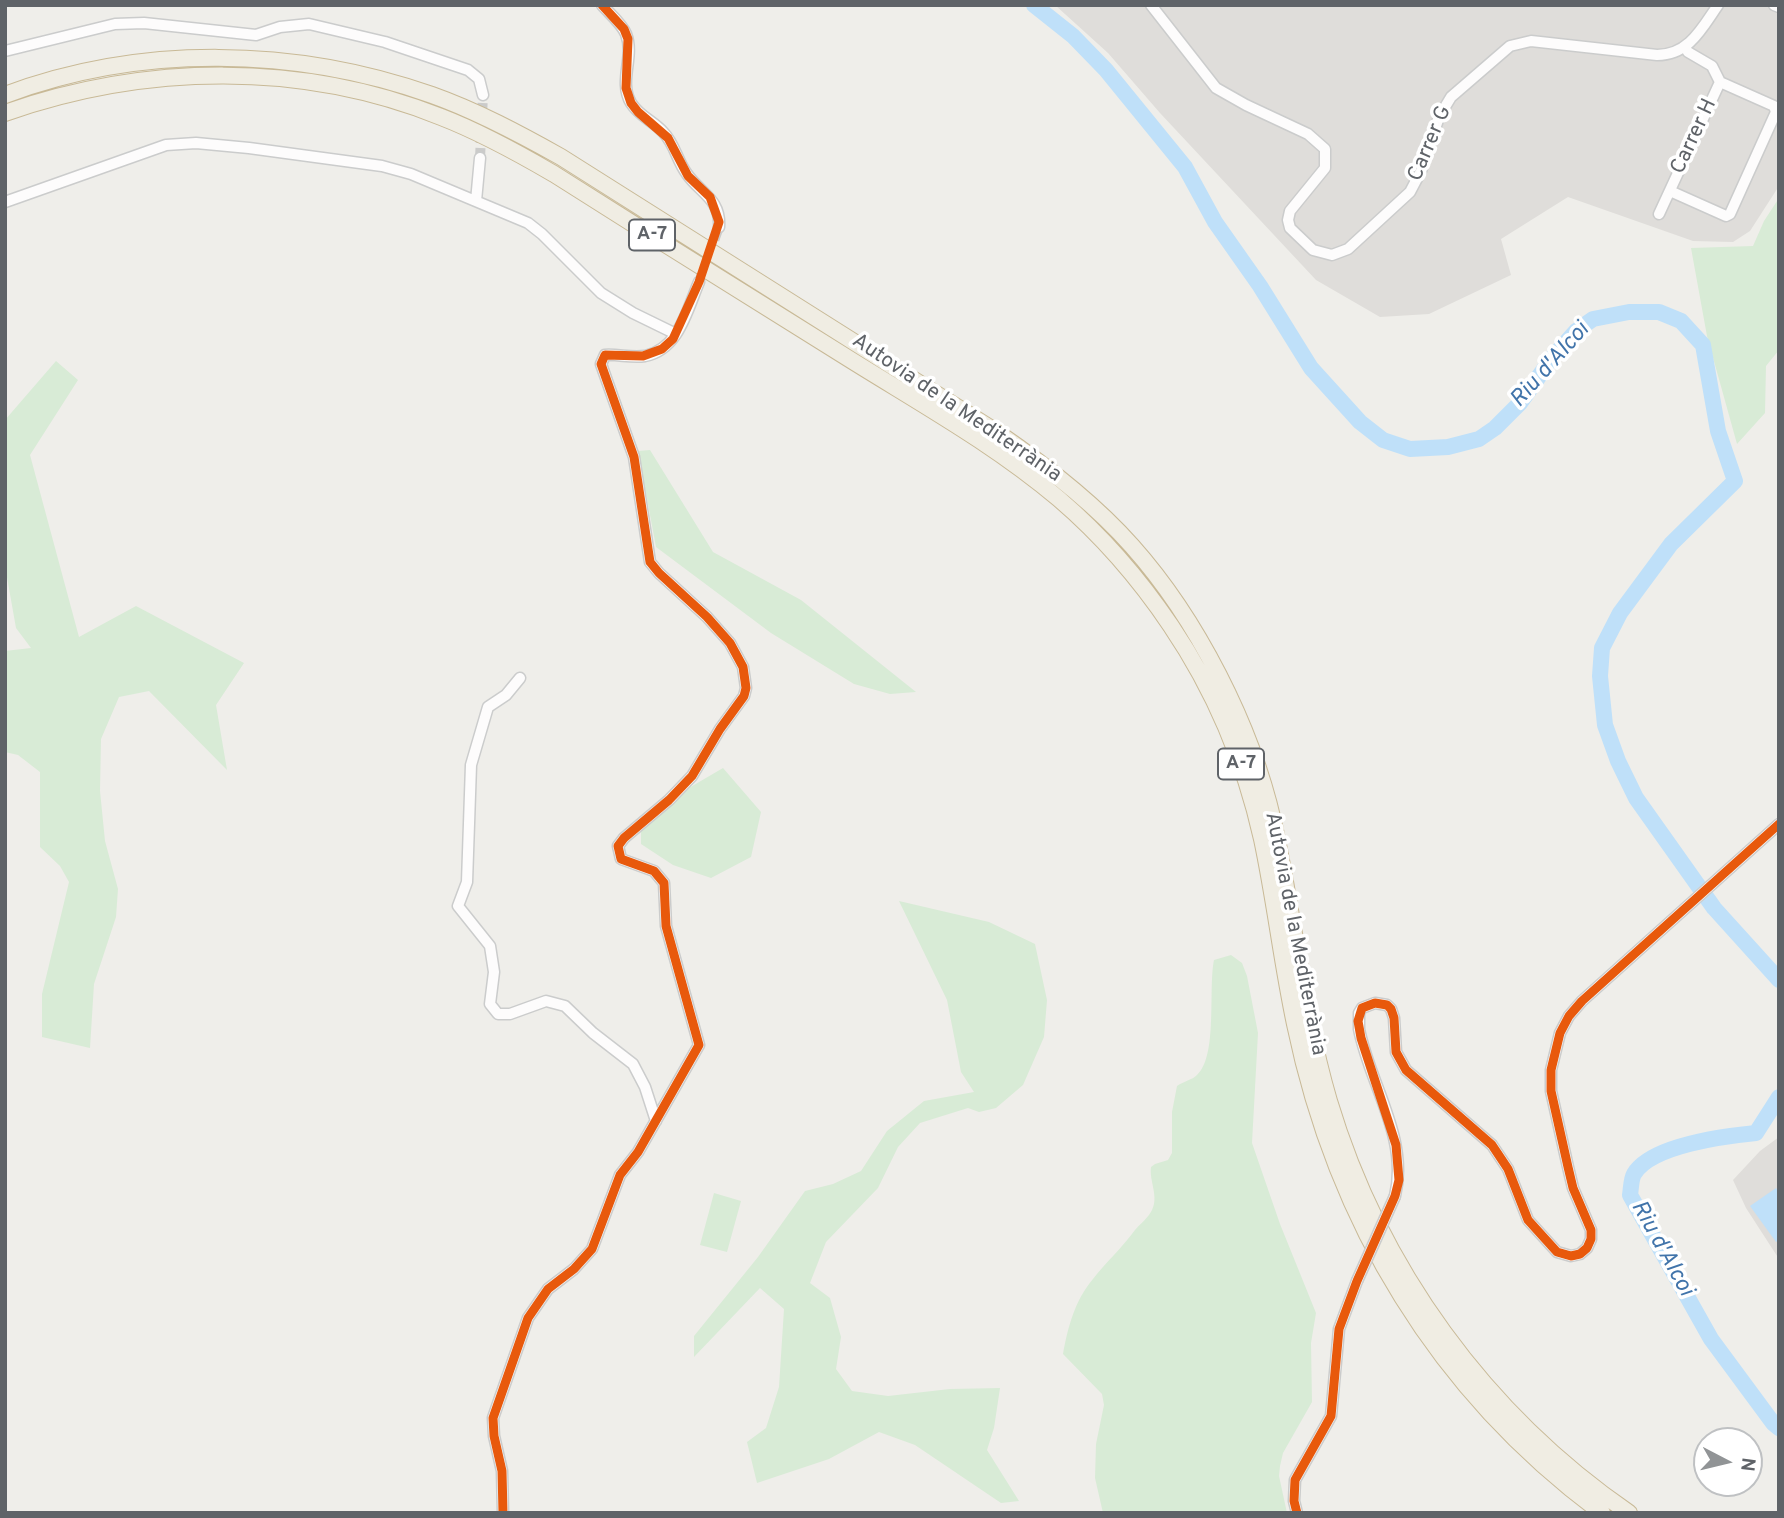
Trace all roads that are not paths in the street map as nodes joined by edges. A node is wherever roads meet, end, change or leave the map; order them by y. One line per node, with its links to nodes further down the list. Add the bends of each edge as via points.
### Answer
1 (602, 5): 15 (street, via 626,33 626,88 631,103 665,134 685,172 710,197)
2 (1151, 5): 4 (street, Carrer G, via 1216,88 1322,145 1325,168 1290,211 1288,220 1293,232 1313,250 1332,255 1348,249 1410,192 1447,103 1510,46 1531,41 1657,55)
3 (1718, 5): 4 (street)
4 (1685, 47): 6 (street, Carrer H, via 1716,69)
5 (5, 51): 8 (street, via 115,23 256,35 309,24 385,42 468,71 479,79)
6 (1720, 82): 11 (street, Carrer H); 11 (street, Carrer H, via 1776,112 1730,214 1723,216)
7 (5, 95): 18 (highway, Autovia de la Mediterrània / A-7, via 55,79 137,63 246,59 371,76 491,120 573,165 1033,457 1133,547 1173,600)
8 (483, 95)
9 (5, 113): 18 (highway, Autovia de la Mediterrània / A-7, via 105,86 233,75 338,87 460,125 554,174 1014,464 1088,525)
10 (480, 158): 12 (street)
11 (1670, 191): 14 (street, Carrer H)
12 (476, 201): 13 (street, via 382,166 185,143 166,145); 17 (street, via 528,223 601,293)
13 (5, 202)
14 (1659, 214)
15 (719, 228)
16 (699, 282): 17 (street)
17 (676, 334): 21 (street, via 656,352 605,355 601,364 634,457 650,562 730,643 746,684 744,696 692,776 618,846 621,859 654,872 664,883 666,926 699,1040)
18 (1195, 649): 24 (highway, Autovia de la Mediterrània / A-7, via 1254,808 1317,1116 1346,1191 1385,1270 1445,1361 1479,1402); 25 (highway, Autovia de la Mediterrània / A-7, via 1236,712 1256,763 1284,873 1312,1035 1329,1100 1367,1203 1400,1267 1468,1366 1569,1468)
19 (520, 678): 21 (street, via 488,707 471,765 467,882 458,906 490,946 494,972 490,1004 498,1014 546,1001 565,1006 633,1064)
20 (1779, 824): 23 (street, bridge, via 1582,1002 1556,1042 1551,1091 1573,1188 1591,1230 1591,1240 1575,1256 1561,1255 1535,1230 1492,1145 1406,1070 1396,1052 1391,1009 1375,1003 1362,1008 1359,1029 1399,1167 1395,1196 1339,1329 1331,1416 1296,1480)
21 (656, 1121): 22 (street, via 620,1175 592,1249 548,1289 528,1318 494,1418)
22 (503, 1513)
23 (1297, 1513)
24 (1602, 1513)
25 (1629, 1513)

